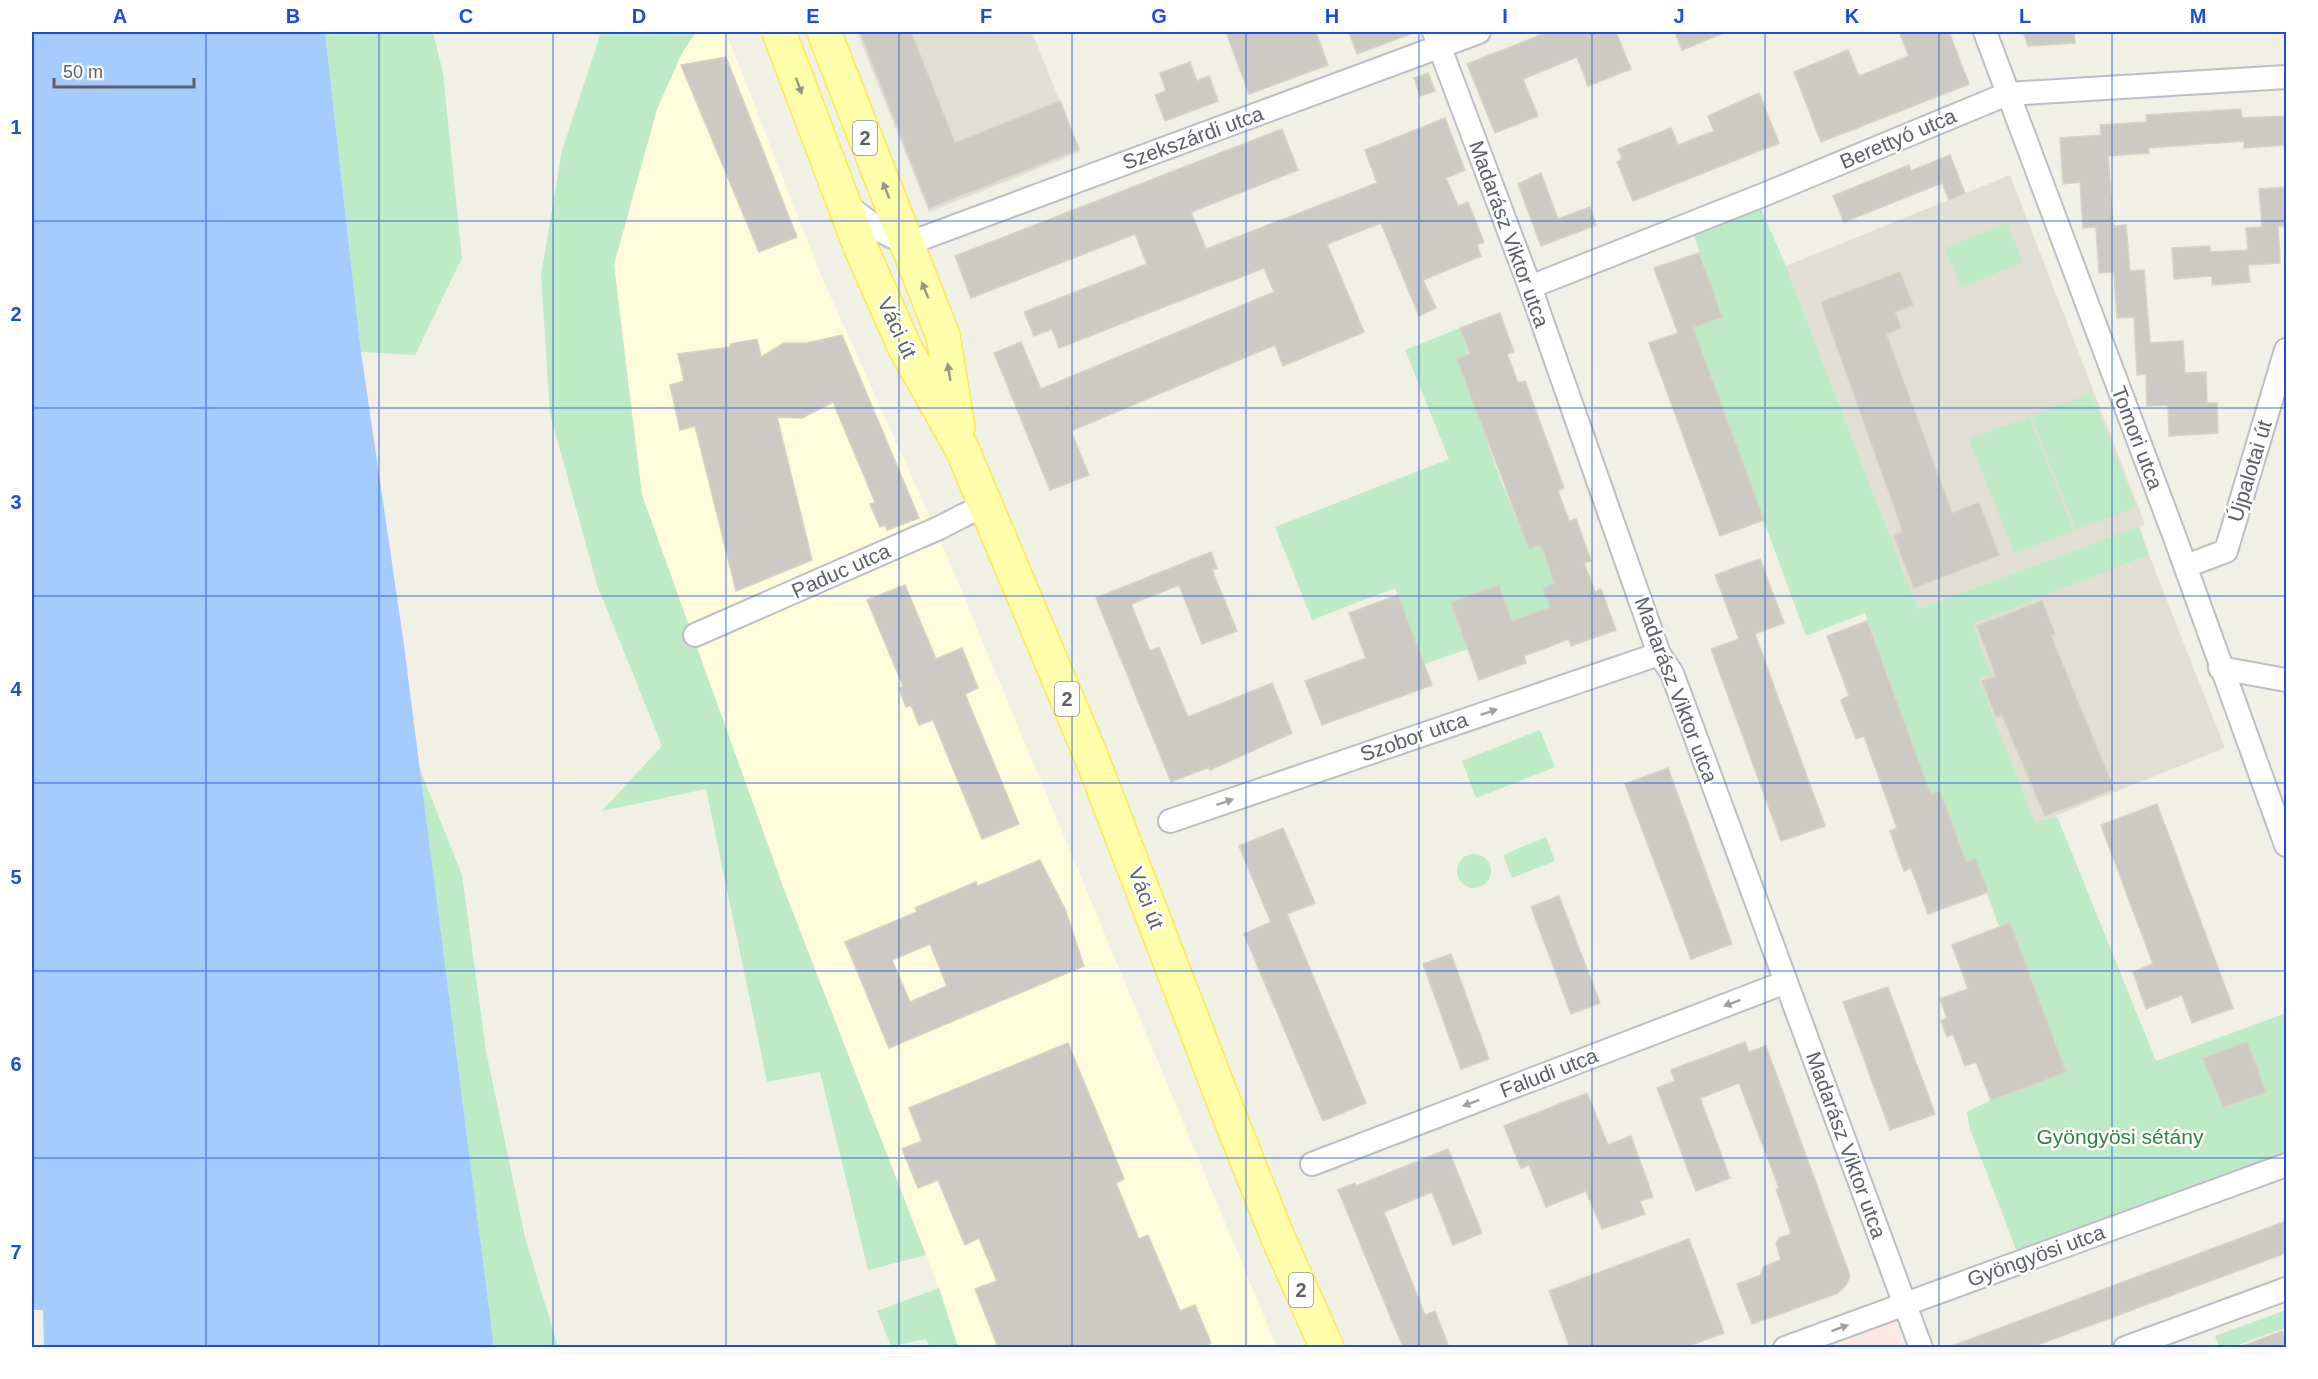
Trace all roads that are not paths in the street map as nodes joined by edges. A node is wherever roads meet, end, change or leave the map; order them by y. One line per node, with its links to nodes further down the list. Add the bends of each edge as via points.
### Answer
1 (779, 32): 8 (main road, Váci út / 2, one-way to 8)
2 (824, 32): 9 (main road, Váci út / 2, one-way to 2)
3 (1479, 32): 5 (street, Szekszárdi utca)
4 (1985, 32): 7 (street, Tomori utca)
5 (1437, 39): 9 (street, Szekszárdi utca); 10 (street, Madarász Viktor utca)
6 (2286, 77): 7 (street, Berettyó utca)
7 (2007, 94): 10 (street, Berettyó utca); 15 (street, Tomori utca)
8 (842, 202): 9 (street); 13 (main road, Váci út / 2, via 905,348)
9 (907, 244): 13 (main road, Váci út / 2, one-way to 9, via 943,336)
10 (1530, 287): 17 (street, Madarász Viktor utca)
11 (2286, 350): 12 (street, Újpalotai út)
12 (2277, 417): 15 (street, Újpalotai út, via 2226,551)
13 (962, 449): 14 (main road, Váci út / 2)
14 (986, 504): 16 (street, Paduc utca); 27 (main road, Váci út / 2, via 1091,756 1276,1233)
15 (2186, 566): 18 (street, Tomori utca)
16 (695, 635)
17 (1659, 654): 20 (street, Szobor utca, one-way to 17); 22 (street, Madarász Viktor utca, via 1672,673)
18 (2220, 668): 19 (street); 21 (street, Tomori utca)
19 (2286, 680)
20 (1170, 822)
21 (2286, 845)
22 (1786, 982): 23 (street, Faludi utca, one-way to 23); 26 (street, Madarász Viktor utca)
23 (1312, 1164)
24 (2286, 1165): 26 (street, Gyöngyösi utca)
25 (2286, 1288): 30 (street)
26 (1903, 1305): 28 (street, Gyöngyösi utca, one-way to 26); 29 (street, Madarász Viktor utca)
27 (1327, 1347)
28 (1785, 1347)
29 (1921, 1347)
30 (2125, 1347)

